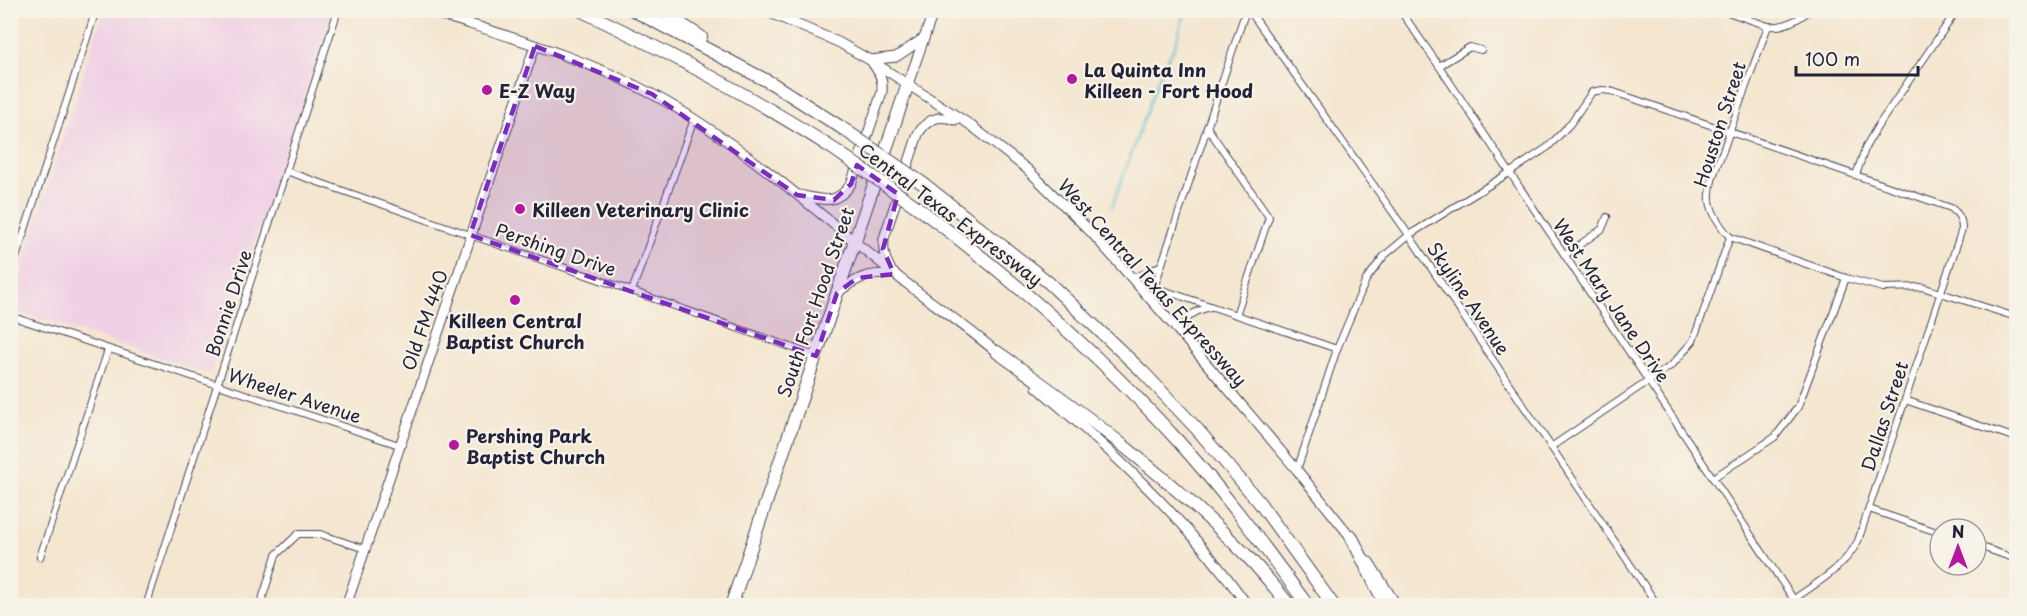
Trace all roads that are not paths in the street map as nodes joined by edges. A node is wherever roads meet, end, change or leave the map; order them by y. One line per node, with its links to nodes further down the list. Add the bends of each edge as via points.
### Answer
1 (96, 10): 40 (street)
2 (338, 10): 28 (street, Bonnie Drive)
3 (426, 10): 16 (main road)
4 (580, 10): 79 (highway, Central Texas Expressway, bridge, via 722,81 835,150 917,207 1027,293 1179,442 1250,526)
5 (633, 10): 20 (highway, Central Texas Expressway)
6 (660, 10): 20 (highway)
7 (763, 10): 18 (main road, West Central Texas Expressway)
8 (934, 10): 15 (main road, South Fort Hood Street)
9 (1247, 10): 26 (street); 34 (street, Skyline Avenue)
10 (1400, 10): 19 (street, West Mary Jane Drive)
11 (1722, 10): 14 (street)
12 (1810, 10): 14 (street, via 1798,20)
13 (1957, 10): 30 (street, via 1876,129)
14 (1768, 26): 27 (street, Houston Street)
15 (924, 38): 18 (main road, via 896,57); 21 (main road, South Fort Hood Street)
16 (535, 46): 24 (main road, via 624,81); 33 (main road, Old FM 440)
17 (1481, 50): 19 (street, via 1470,48)
18 (870, 60): 21 (main road, West Central Texas Expressway); 31 (main road, via 880,73 882,92 851,184 834,200)
19 (1439, 66): 29 (street, West Mary Jane Drive)
20 (773, 84): 80 (highway, Central Texas Expressway, bridge, via 925,185 1048,282 1197,429 1258,502)
21 (908, 84): 25 (main road, West Central Texas Expressway); 36 (highway, South Fort Hood Street)
22 (2016, 99): 23 (street)
23 (2016, 112)
24 (694, 119): 31 (main road); 44 (street)
25 (969, 124): 39 (main road, via 945,116 934,118 924,123 918,134 884,237 886,261); 41 (main road, West Central Texas Expressway, via 1027,169)
26 (1207, 127): 38 (street); 49 (street, via 1269,218)
27 (1730, 131): 29 (street, via 1598,90 1592,92 1548,147); 30 (street); 35 (street, Houston Street, via 1711,184 1710,201 1721,228)
28 (286, 171): 33 (street, Pershing Drive); 58 (street, Bonnie Drive)
29 (1509, 173): 34 (street); 37 (street, West Mary Jane Drive)
30 (1856, 175): 46 (street, Dallas Street, via 1951,208 1960,216 1962,229)
31 (797, 195): 36 (main road)
32 (1607, 218): 37 (street, via 1602,229)
33 (470, 235): 44 (street, Pershing Drive); 61 (main road, Old FM 440)
34 (1409, 235): 53 (street, via 1384,255 1366,280); 62 (street, Skyline Avenue)
35 (1730, 237): 42 (street); 57 (street, via 1693,341 1672,365)
36 (854, 242): 39 (main road); 45 (highway, South Fort Hood Street)
37 (1564, 255): 57 (street, West Mary Jane Drive)
38 (1161, 265): 41 (street, via 1145,274); 43 (street)
39 (894, 274): 45 (main road, via 873,273 857,278); 55 (main road)
40 (10, 276)
41 (1129, 276): 47 (main road, West Central Texas Expressway)
42 (1846, 278): 46 (street, via 1883,288 1922,287); 64 (street, via 1798,407 1775,437)
43 (1154, 287): 47 (street); 48 (street)
44 (632, 291): 56 (street, Pershing Drive)
45 (837, 292): 56 (highway, South Fort Hood Street)
46 (1941, 292): 51 (street); 59 (street, Dallas Street)
47 (1150, 300): 52 (main road, West Central Texas Expressway)
48 (1211, 307): 49 (street); 52 (street, via 1197,310 1187,318)
49 (1236, 315): 53 (street)
50 (10, 316): 54 (street, Wheeler Avenue)
51 (2016, 317)
52 (1182, 335): 63 (main road, West Central Texas Expressway)
53 (1337, 349): 63 (street)
54 (108, 350): 58 (street, Wheeler Avenue); 70 (street)
55 (997, 352): 77 (main road, via 1120,459 1190,532); 78 (highway, via 1064,399 1180,493 1246,555)
56 (816, 356): 76 (highway, South Fort Hood Street)
57 (1648, 382): 62 (street); 64 (street, West Mary Jane Drive)
58 (218, 385): 61 (street, Wheeler Avenue); 73 (street, Bonnie Drive)
59 (1905, 400): 60 (street); 65 (street, Dallas Street)
60 (2016, 438)
61 (399, 445): 68 (main road, Old FM 440)
62 (1551, 447): 83 (street, Skyline Avenue)
63 (1297, 470): 67 (main road, West Central Texas Expressway)
64 (1713, 478): 72 (street, West Mary Jane Drive)
65 (1869, 509): 66 (street); 72 (street, Dallas Street, via 1852,553 1838,568)
66 (1928, 529)
67 (1350, 536): 81 (highway); 82 (main road, West Central Texas Expressway)
68 (365, 549): 74 (street, via 320,534 298,534 276,555); 75 (main road, Old FM 440)
69 (1988, 549): 71 (street)
70 (40, 557)
71 (2016, 559)
72 (1794, 599): 84 (street, West Mary Jane Drive)
73 (146, 606)
74 (260, 606)
75 (346, 606)
76 (731, 606)
77 (1248, 606)
78 (1290, 606)
79 (1308, 606)
80 (1334, 606)
81 (1386, 606)
82 (1397, 606)
83 (1658, 606)
84 (1798, 606)

